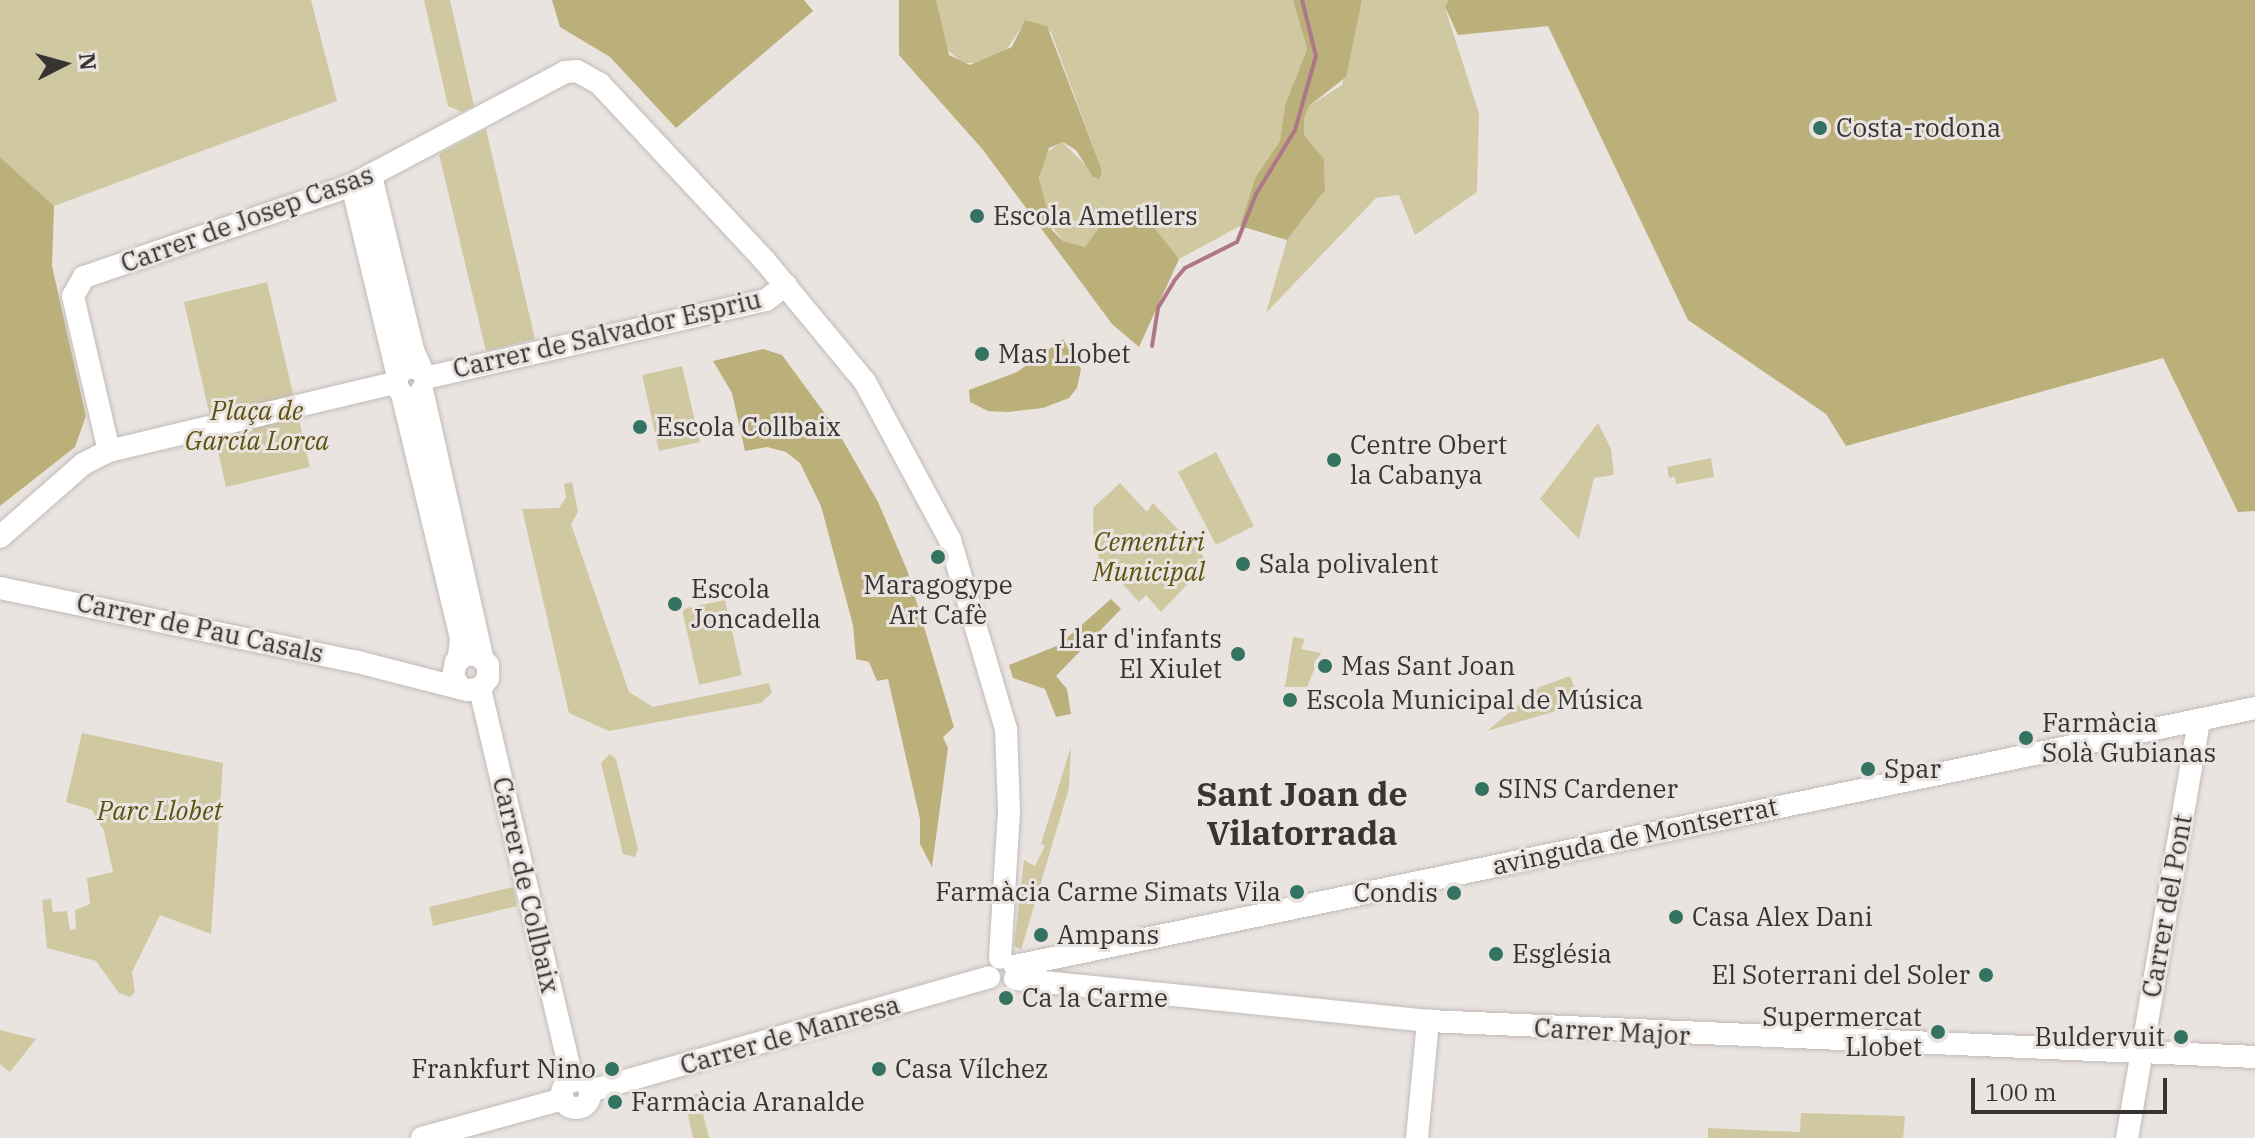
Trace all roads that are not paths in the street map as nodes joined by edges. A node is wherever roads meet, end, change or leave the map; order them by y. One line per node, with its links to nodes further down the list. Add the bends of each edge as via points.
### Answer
1 (362, 181): 2 (street, Carrer de Josep Casas, via 553,77 577,71 600,84); 3 (street, Carrer de Collbaix); 4 (street, Carrer de Josep Casas, via 84,277 73,296)
2 (786, 285): 3 (street, Carrer de Salvador Espriu, via 766,300); 10 (street, via 865,382 950,540 1006,729)
3 (410, 381): 4 (street, Carrer de Salvador Espriu); 7 (street, Carrer de Collbaix)
4 (109, 451): 5 (street, Carrer de Salvador Espriu, via 83,464)
5 (0, 537)
6 (4, 586): 7 (street, Carrer de Pau Casals, via 389,669)
7 (467, 672): 15 (street, Carrer de Collbaix)
8 (2255, 708): 9 (street, avinguda de Montserrat)
9 (2199, 720): 10 (street, avinguda de Montserrat); 13 (street, Carrer del Pont)
10 (1005, 970): 11 (street, Carrer de Manresa); 15 (street, Carrer de Manresa)
11 (1085, 987): 12 (street, Carrer Major)
12 (1428, 1021): 13 (street, Carrer Major); 17 (street)
13 (2141, 1054): 14 (street, Carrer Major); 18 (street, Carrer del Pont)
14 (2255, 1057)
15 (575, 1090): 16 (street, Carrer de Manresa)
16 (422, 1138)
17 (1417, 1138)
18 (2127, 1138)

